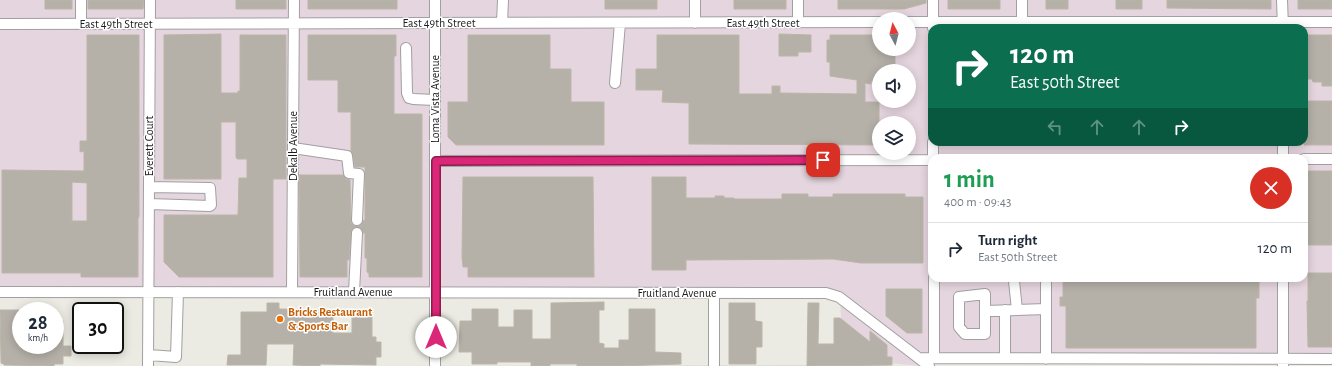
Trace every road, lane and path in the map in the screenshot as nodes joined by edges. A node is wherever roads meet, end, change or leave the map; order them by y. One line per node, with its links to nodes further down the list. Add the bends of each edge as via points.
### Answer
1 (81, 0): 21 (street)
2 (150, 0): 22 (street, Everett Court)
3 (294, 0): 23 (street, Dekalb Avenue)
4 (435, 0): 14 (street, Loma Vista Avenue)
5 (503, 0): 15 (street)
6 (695, 0): 17 (street)
7 (798, 0): 18 (street)
8 (933, 0): 25 (street)
9 (1022, 0): 12 (street)
10 (1282, 0): 28 (street)
11 (872, 22): 18 (street, East 49th Street)
12 (1022, 22): 26 (street); 27 (street)
13 (1332, 22): 29 (street)
14 (435, 23): 15 (street, East 49th Street); 23 (street, East 49th Street); 32 (street, Loma Vista Avenue)
15 (502, 23): 16 (street, East 49th Street)
16 (620, 23): 17 (street, East 49th Street); 31 (street)
17 (695, 23): 18 (street, East 49th Street)
18 (798, 23)
19 (916, 23): 24 (street)
20 (0, 24): 21 (street, East 49th Street)
21 (81, 24): 22 (street, East 49th Street)
22 (150, 24): 23 (street, East 49th Street); 38 (street, Everett Court)
23 (294, 24): 33 (street, Dekalb Avenue)
24 (928, 24)
25 (933, 24)
26 (963, 24)
27 (1195, 24)
28 (1282, 24)
29 (1299, 24)
30 (406, 48): 32 (street, via 410,98)
31 (615, 83)
32 (435, 100): 37 (street, Loma Vista Avenue)
33 (293, 148): 40 (street, via 347,156 349,173 359,174); 49 (street, Dekalb Avenue)
34 (928, 159): 37 (street)
35 (1308, 159): 36 (street)
36 (1332, 159)
37 (436, 161): 51 (street, Loma Vista Avenue)
38 (149, 187): 39 (street, Everett Court); 39 (street, via 210,188 211,205)
39 (149, 204): 47 (street, Everett Court)
40 (357, 220)
41 (357, 233): 50 (street)
42 (934, 282): 61 (street)
43 (1014, 282): 55 (street)
44 (1046, 282): 53 (street)
45 (1283, 282): 62 (street)
46 (0, 292): 47 (street, Fruitland Avenue)
47 (149, 292): 48 (street, Fruitland Avenue); 57 (street, Everett Court)
48 (178, 292): 49 (street, Fruitland Avenue); 57 (street, via 176,357)
49 (292, 292): 50 (street, Fruitland Avenue)
50 (354, 292): 51 (street, Fruitland Avenue)
51 (436, 292): 52 (street, Fruitland Avenue); 64 (street, Loma Vista Avenue)
52 (714, 293): 61 (street, Fruitland Avenue, via 831,294 919,358); 65 (street)
53 (1046, 309): 55 (street); 59 (street)
54 (1005, 310): 55 (street); 56 (street); 58 (street)
55 (1017, 310)
56 (985, 311)
57 (148, 355): 63 (street, Everett Court)
58 (1005, 358): 59 (street, Fruitland Avenue); 61 (street, Fruitland Avenue)
59 (1046, 358): 62 (street, Fruitland Avenue)
60 (1332, 358): 62 (street, Fruitland Avenue)
61 (931, 362)
62 (1283, 362)
63 (148, 366)
64 (435, 366)
65 (714, 366)

